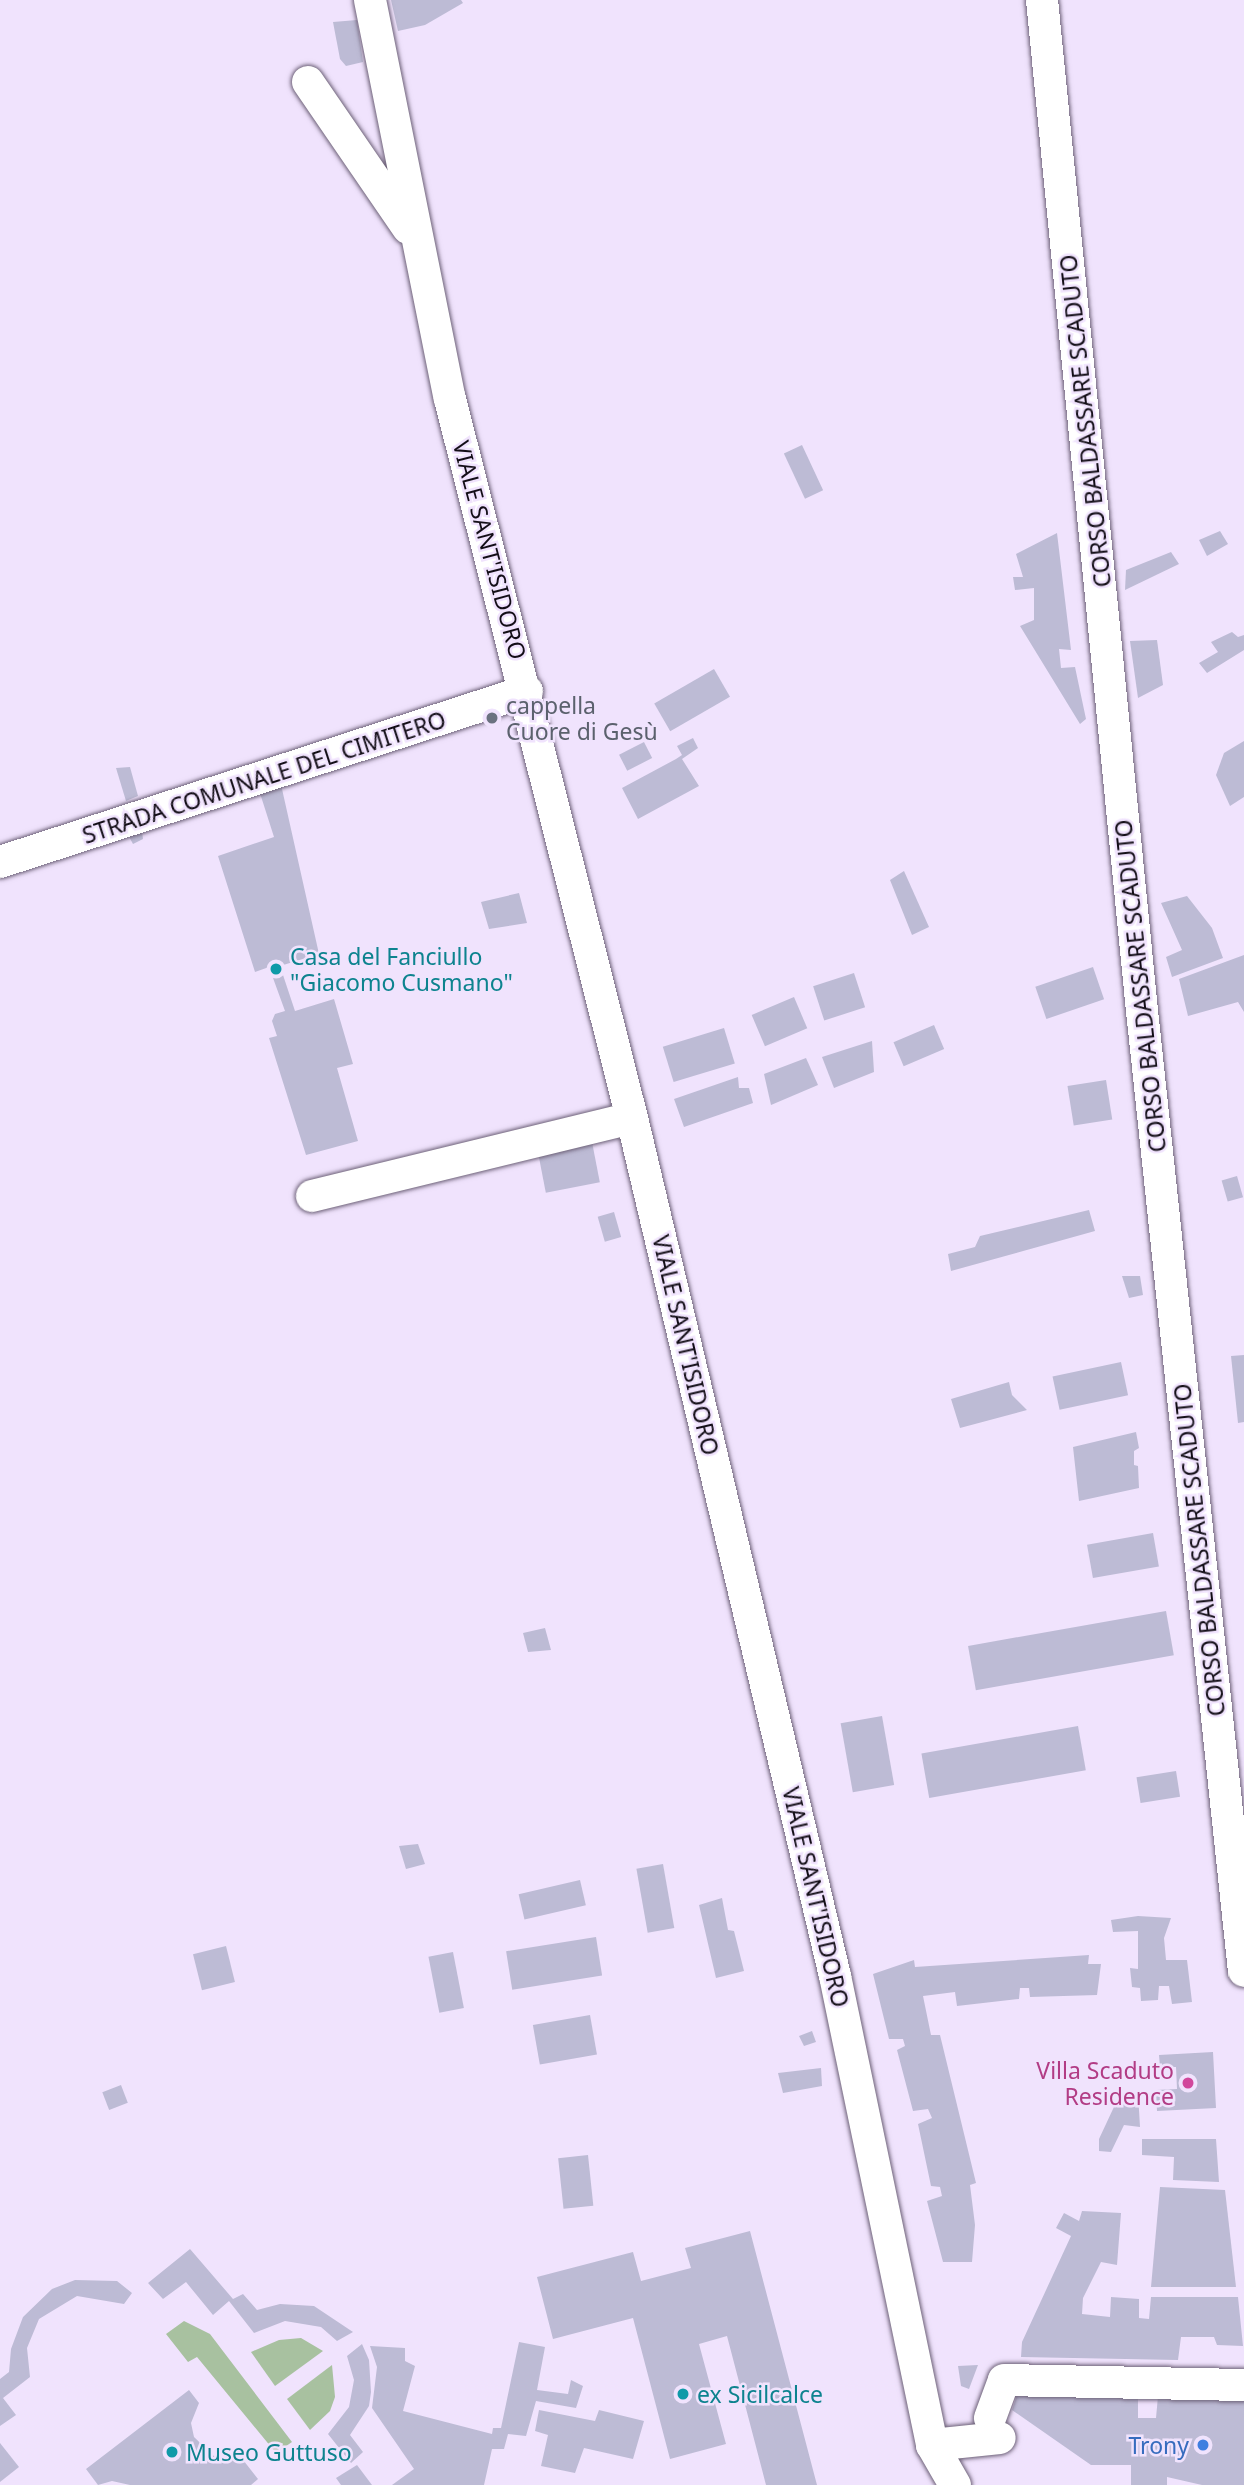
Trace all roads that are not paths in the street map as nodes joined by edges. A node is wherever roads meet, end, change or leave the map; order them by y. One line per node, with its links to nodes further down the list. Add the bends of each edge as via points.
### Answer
1 (1042, 0): 9 (street, CORSO BALDASSARE SCADUTO, via 1143,1020)
2 (372, 8): 4 (street, VIALE SANT'ISIDORO)
3 (308, 82): 4 (street, VIALE SANT'ISIDORO, via 388,194)
4 (421, 250): 5 (street, VIALE SANT'ISIDORO, via 450,399)
5 (527, 691): 6 (street, STRADA COMUNALE DEL CIMITERO); 7 (street, VIALE SANT'ISIDORO)
6 (0, 862)
7 (632, 1118): 8 (street); 11 (street, VIALE SANT'ISIDORO, via 835,1976)
8 (312, 1195)
9 (1244, 1971)
10 (1244, 2385): 11 (street, via 1004,2380 995,2428)
11 (932, 2445): 12 (street, VIALE SANT'ISIDORO); 13 (street, VIALE SANT'ISIDORO)
12 (928, 2485)
13 (955, 2485)

